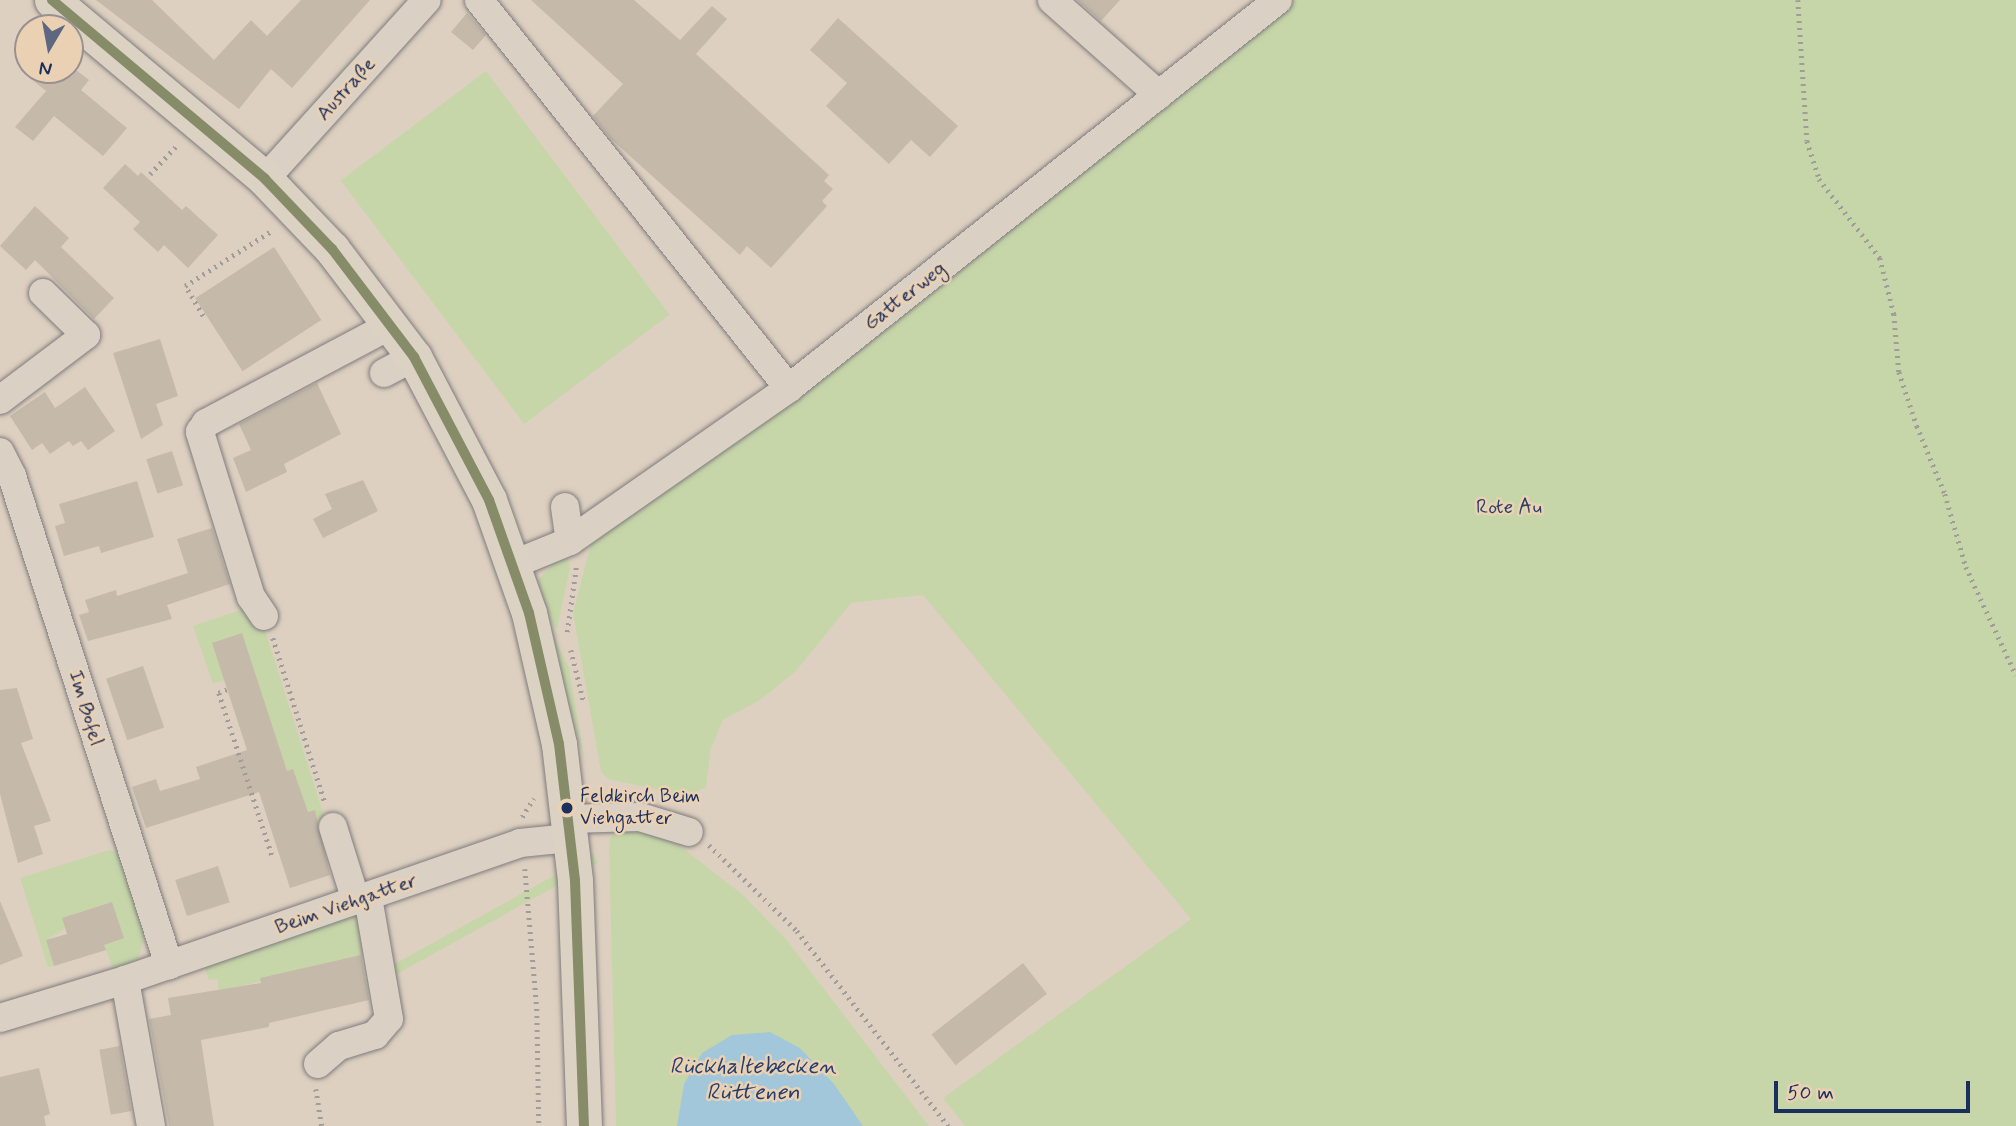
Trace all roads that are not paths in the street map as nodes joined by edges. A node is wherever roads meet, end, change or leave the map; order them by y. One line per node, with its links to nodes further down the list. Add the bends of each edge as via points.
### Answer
1 (52, 0): 7 (main road)
2 (428, 0): 7 (street, Austraße)
3 (479, 0): 10 (street)
4 (1052, 0): 6 (street)
5 (1278, 0): 6 (street, Gatterweg)
6 (1159, 95): 10 (street, Gatterweg)
7 (265, 179): 9 (main road, via 332,248)
8 (43, 293): 11 (street, via 86,335)
9 (391, 326): 15 (main road, via 399,365 450,420); 16 (street, via 206,423 200,432 199,442 251,597)
10 (789, 388): 14 (street, Gatterweg, via 742,410)
11 (0, 400)
12 (0, 452): 21 (street, Im Bofel, via 12,476)
13 (565, 507): 14 (street)
14 (570, 541): 15 (street, Gatterweg)
15 (514, 564): 18 (main road, via 548,691)
16 (264, 616)
17 (333, 827): 20 (street)
18 (569, 828): 19 (street, Beim Viehgatter, via 640,817); 20 (street, Beim Viehgatter); 26 (main road)
19 (689, 832)
20 (362, 899): 21 (street, Beim Viehgatter); 24 (street, via 389,1019 374,1035 339,1046)
21 (169, 965): 22 (street, Beim Viehgatter)
22 (125, 980): 23 (street, Beim Viehgatter); 25 (street)
23 (0, 1018)
24 (318, 1064)
25 (151, 1126)
26 (584, 1126)

